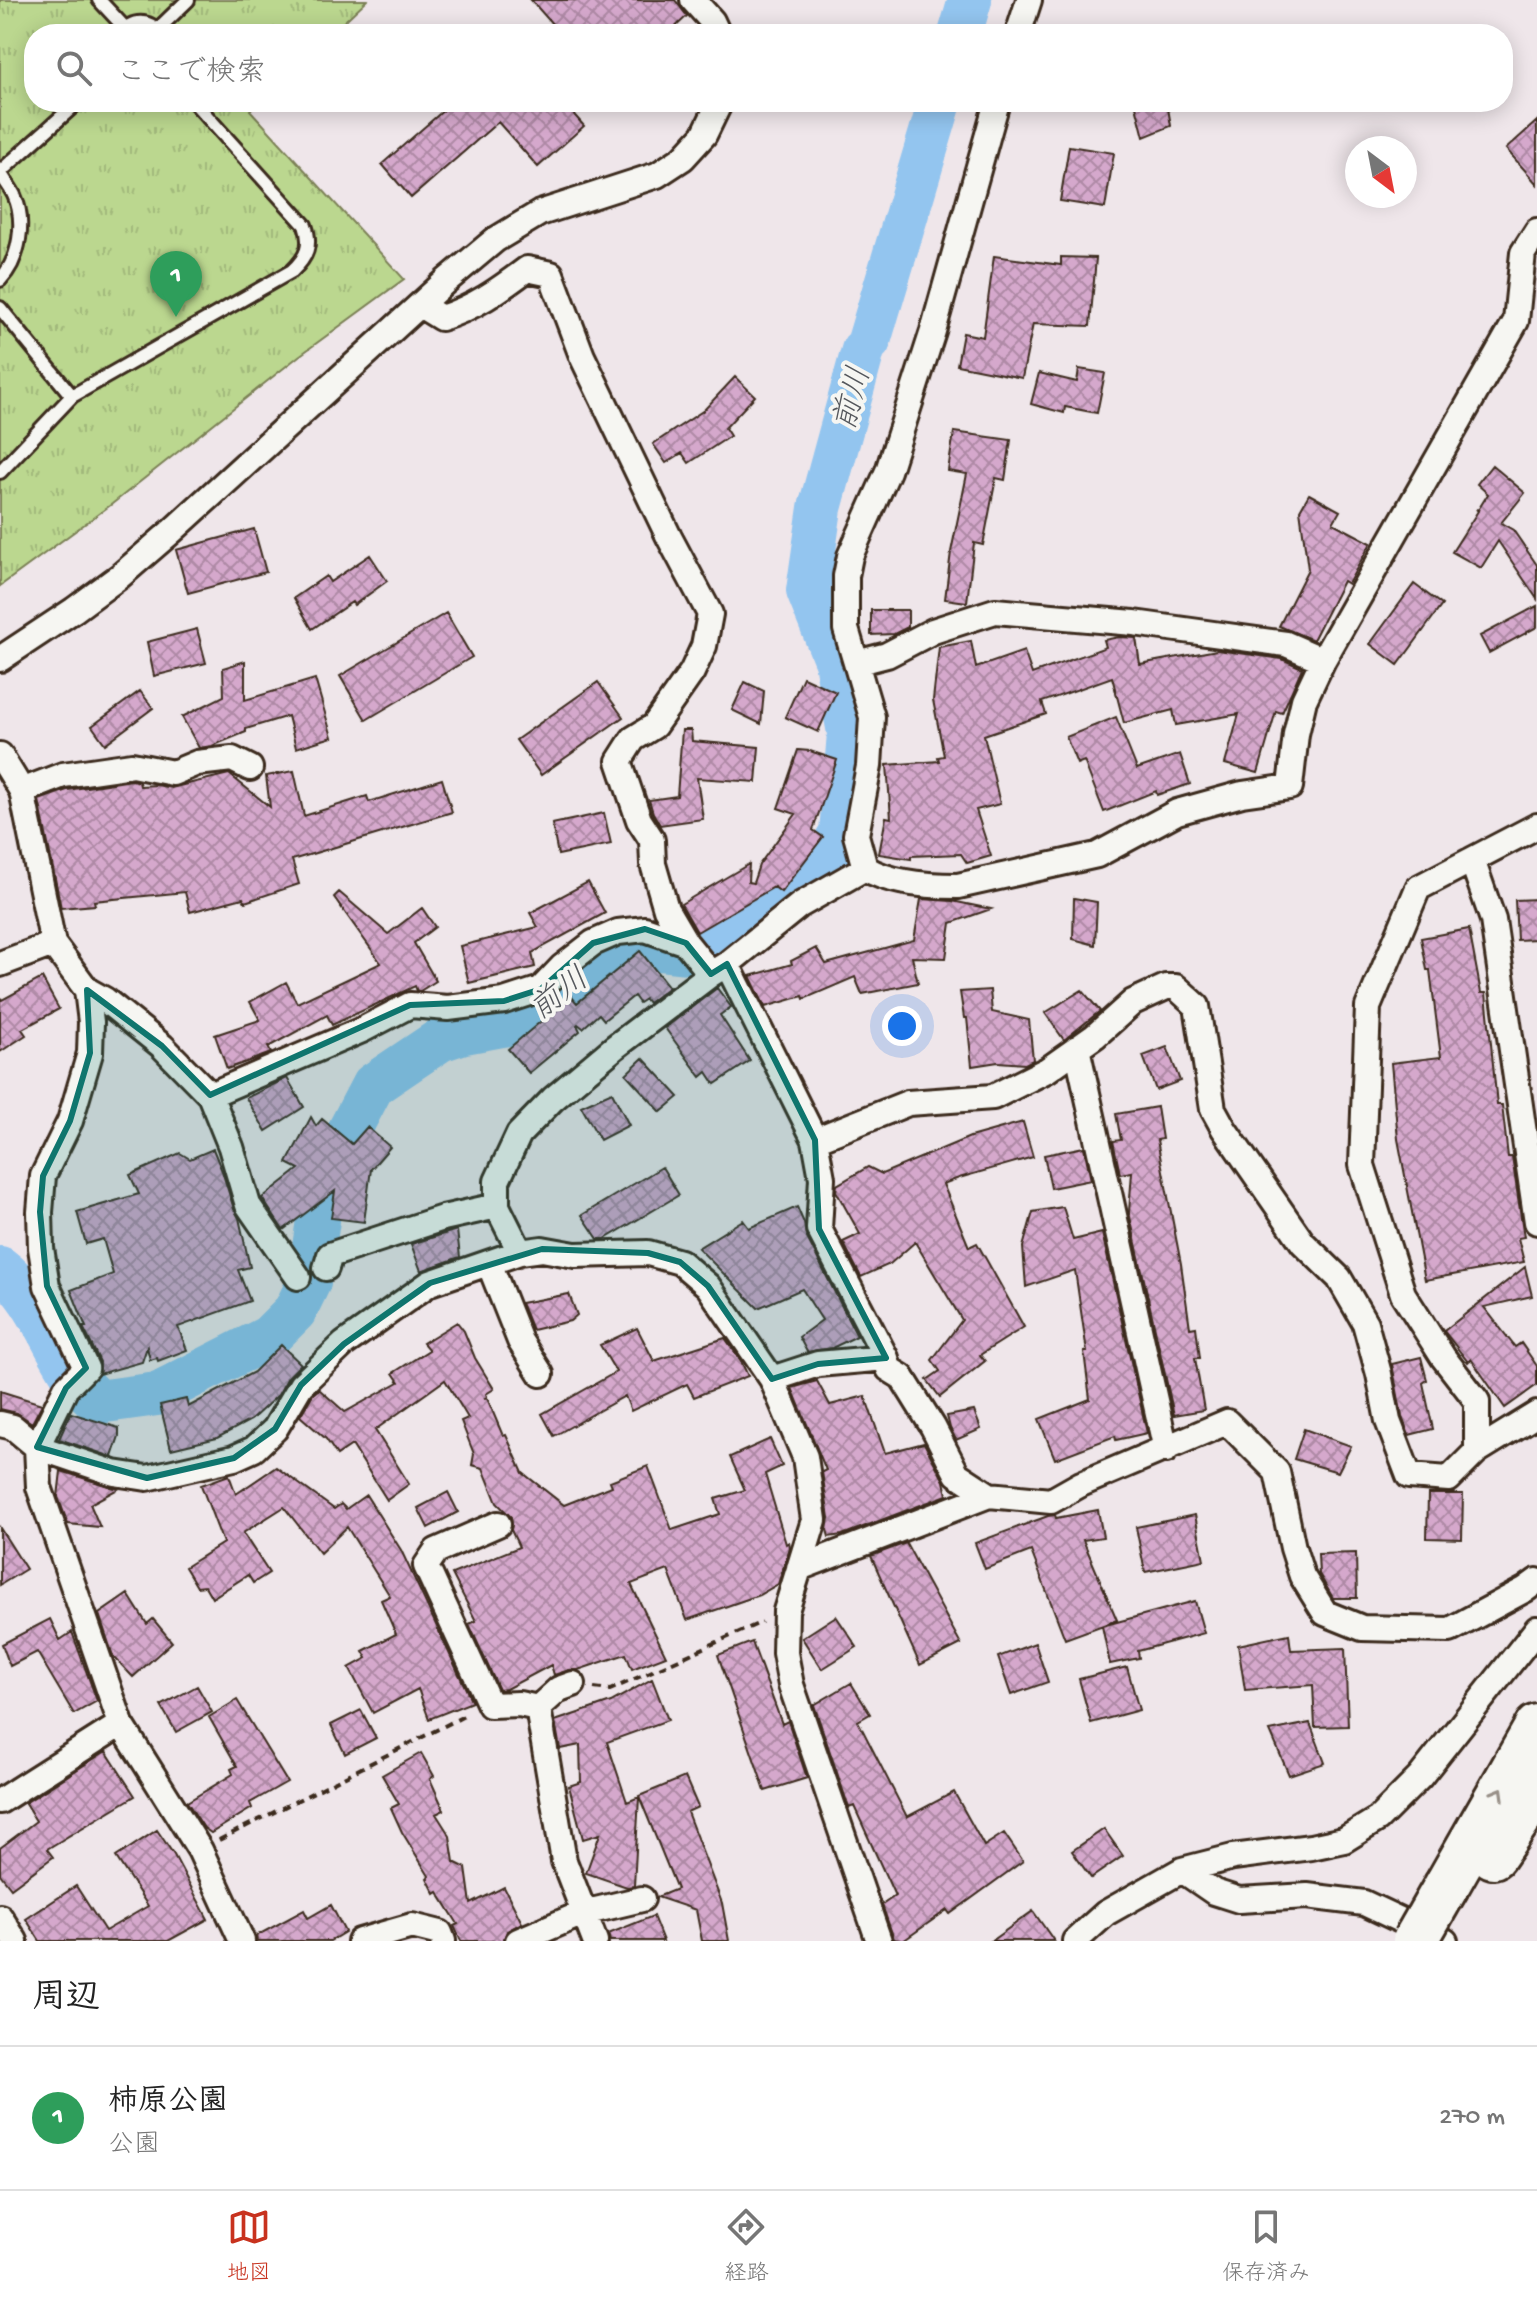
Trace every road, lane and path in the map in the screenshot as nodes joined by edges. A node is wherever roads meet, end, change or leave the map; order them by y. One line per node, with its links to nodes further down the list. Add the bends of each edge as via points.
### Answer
1 (99, 0): 5 (lane)
2 (188, 0): 6 (lane)
3 (693, 0): 7 (street)
4 (1029, 0): 8 (street)
5 (118, 24)
6 (166, 24)
7 (713, 24)
8 (1021, 24)
9 (67, 112): 14 (lane, via 0,172 14,195 20,222 17,249)
10 (203, 112): 17 (lane, via 305,225 309,246 303,262)
11 (715, 112): 15 (street, via 704,135 683,158 657,175 540,213 495,240)
12 (994, 112): 21 (street, via 888,471 850,556 846,629)
13 (1537, 231): 20 (street, via 1523,253 1516,321)
14 (0, 280)
15 (420, 305): 19 (street, via 120,576); 29 (street, via 441,318 493,295 527,269 551,274 582,356 710,614 692,672 654,726 633,739 619,761 639,820 652,840 666,909)
16 (0, 308): 17 (lane)
17 (72, 396): 18 (lane)
18 (0, 472)
19 (0, 659)
20 (1323, 660): 21 (street, via 1286,644 995,611); 27 (street, via 1304,700 1290,787 1177,812 1097,855 958,886 906,881)
21 (856, 663): 27 (street, via 872,717 856,835)
22 (0, 755): 24 (street)
23 (250, 768): 24 (street, via 232,759 197,763 173,773 132,765 63,775)
24 (22, 791): 28 (street)
25 (1537, 826): 26 (street)
26 (1472, 860): 36 (street, via 1493,920); 48 (street, via 1418,888 1368,1007 1362,1165 1403,1294 1477,1401)
27 (865, 868): 29 (street)
28 (53, 944): 30 (street); 31 (street)
29 (706, 960): 33 (street, via 645,929 618,932 593,943 541,989 504,1001 448,1008 410,1005); 34 (street); 35 (street, via 519,1134 497,1181)
30 (0, 964)
31 (87, 990): 33 (street, via 162,1046); 46 (street, via 90,1053 70,1121 43,1176 40,1212 47,1286 86,1368 66,1388)
32 (1077, 1048): 34 (street, via 993,1097 908,1103); 47 (street); 48 (street, via 1133,1002 1166,987 1176,987 1197,1006 1213,1109 1303,1243 1339,1278 1365,1323 1388,1421 1409,1476 1449,1479)
33 (210, 1095): 40 (street, via 248,1205)
34 (815, 1140): 41 (street, via 822,1178 819,1229)
35 (497, 1206): 37 (street); 39 (street, via 330,1255)
36 (1537, 1222)
37 (520, 1252): 38 (street); 43 (street, via 648,1253 680,1262 708,1286)
38 (489, 1263): 42 (street, via 520,1341); 46 (street, via 430,1283 344,1344 301,1385 275,1429 254,1449 234,1458 147,1478 114,1473)
39 (326, 1268)
40 (298, 1277)
41 (886, 1358): 43 (street, via 818,1364); 49 (street, via 933,1427 957,1474)
42 (541, 1374)
43 (772, 1379): 51 (street, via 808,1472 814,1520)
44 (1537, 1414): 48 (street)
45 (0, 1424): 46 (street, via 13,1427)
46 (37, 1447): 56 (street, via 39,1487)
47 (1166, 1450): 49 (street, via 1051,1501); 52 (street, via 1227,1422 1277,1472 1302,1576 1325,1613 1362,1628 1450,1630)
48 (1477, 1451)
49 (989, 1495): 51 (street)
50 (498, 1524): 55 (street, via 436,1551 426,1566 490,1705)
51 (799, 1568): 72 (street, via 786,1611 791,1685)
52 (1537, 1581)
53 (1537, 1629): 60 (street, via 1420,1777 1378,1819 1344,1840)
54 (573, 1684): 55 (street)
55 (538, 1708): 64 (street, via 564,1861)
56 (121, 1724): 59 (street); 67 (street, via 200,1850)
57 (1537, 1727): 61 (highway, one-way to 57)
58 (1537, 1792): 61 (highway)
59 (0, 1801)
60 (1182, 1870): 63 (street, via 1214,1892 1239,1900 1307,1896); 73 (street, via 1106,1913)
61 (1456, 1891): 74 (highway, bridge); 75 (highway)
62 (642, 1899): 64 (street)
63 (1364, 1903): 74 (street, via 1374,1924); 75 (street)
64 (583, 1913): 70 (street); 71 (street)
65 (0, 1917): 66 (street)
66 (15, 1941)
67 (242, 1941)
68 (360, 1941): 69 (street, via 412,1926 440,1933)
69 (443, 1941)
70 (518, 1941)
71 (595, 1941)
72 (879, 1941)
73 (1075, 1941)
74 (1412, 1941)
75 (1443, 1941)

